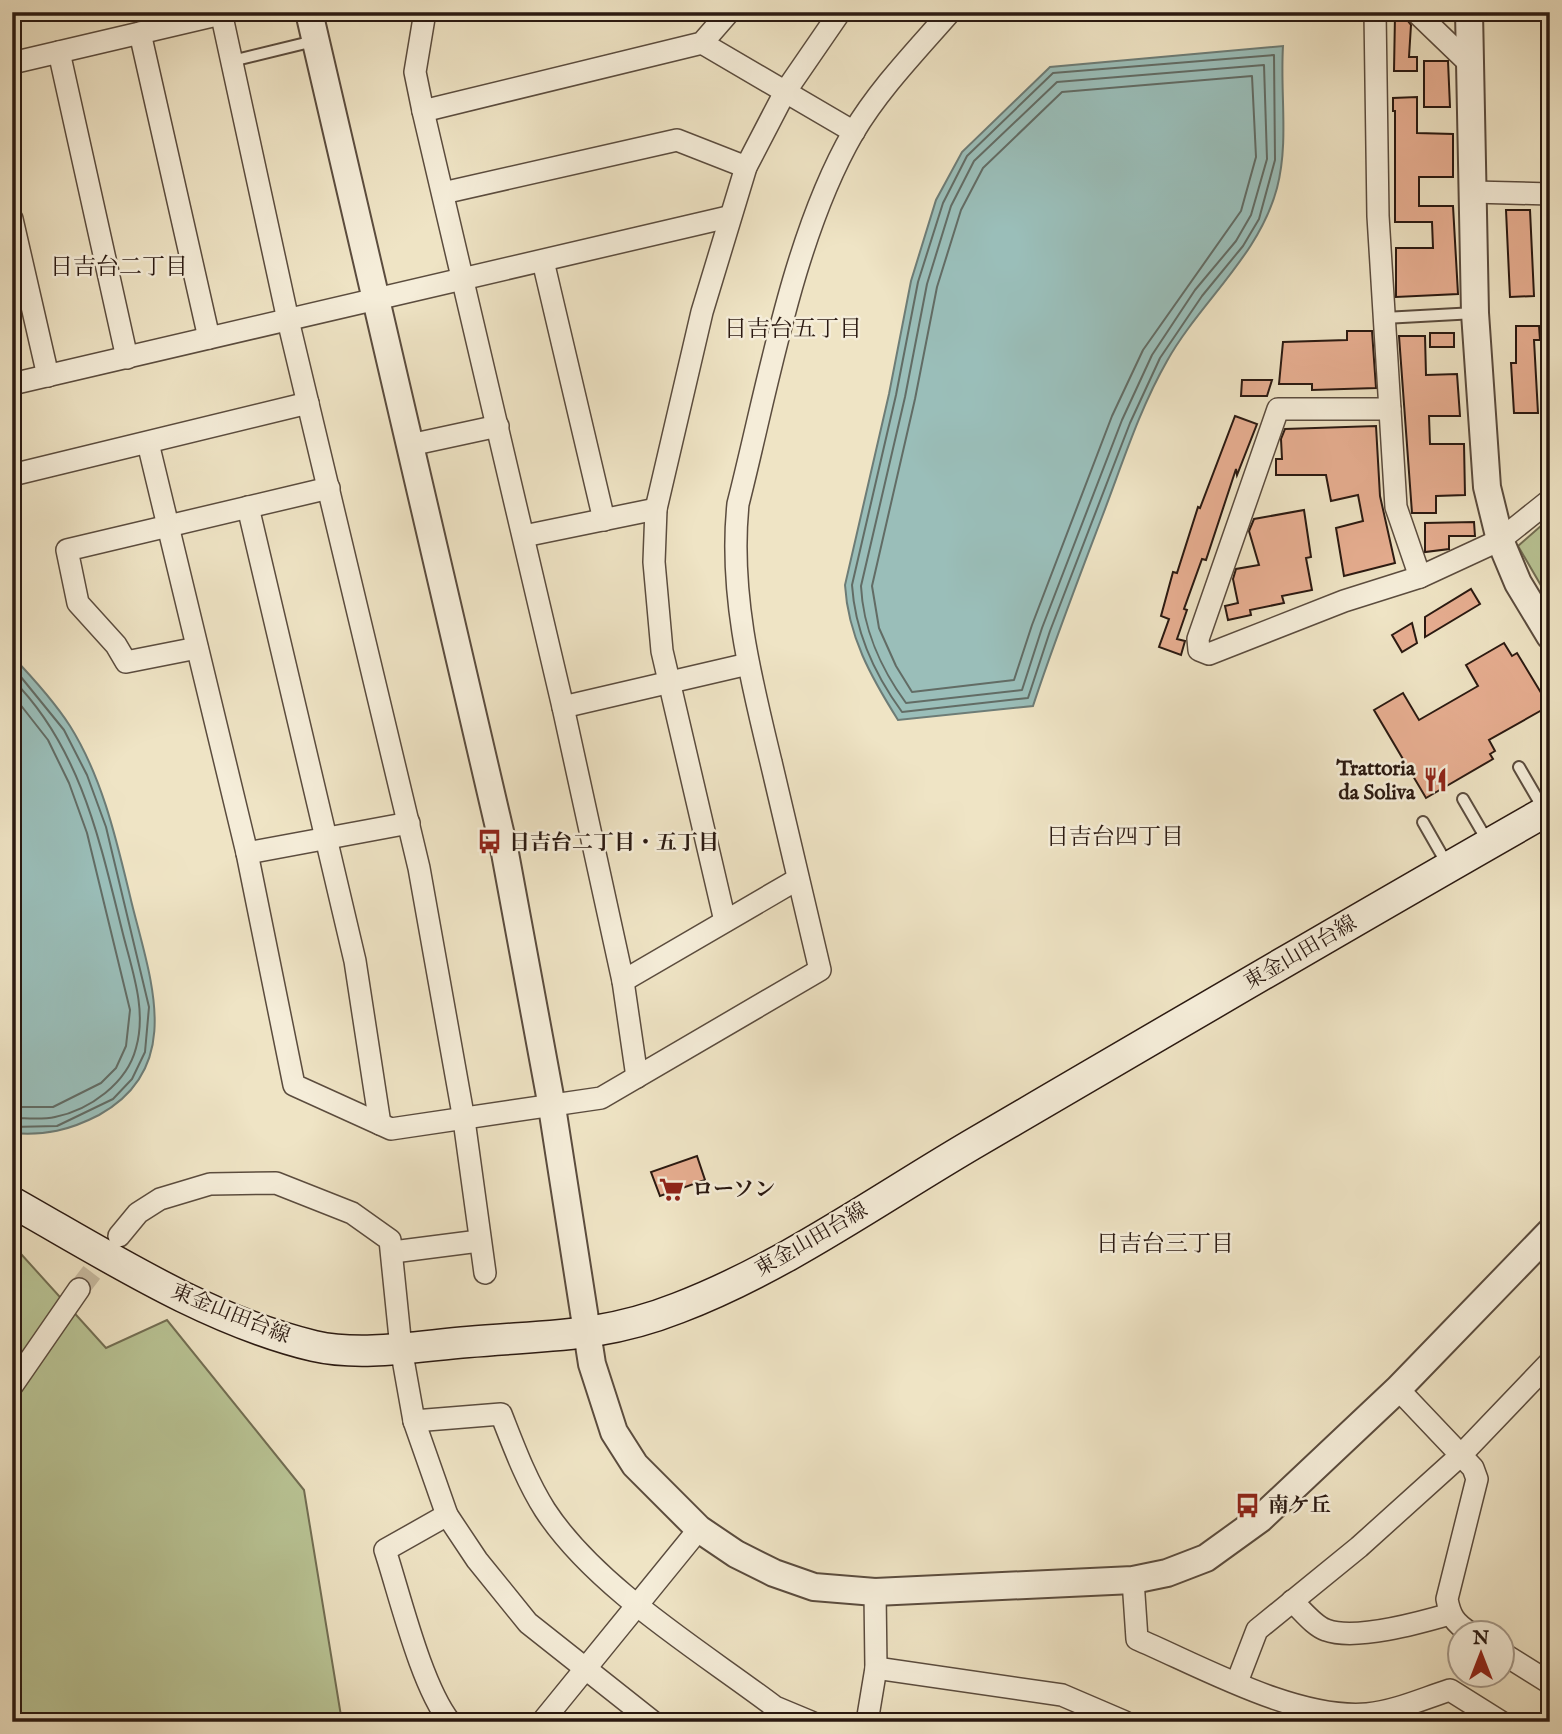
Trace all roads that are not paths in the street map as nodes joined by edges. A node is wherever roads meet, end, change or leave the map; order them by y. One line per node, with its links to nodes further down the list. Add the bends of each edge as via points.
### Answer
1 (309, 12): 11 (street)
2 (425, 12): 18 (street, via 415,72)
3 (729, 12): 12 (street)
4 (840, 12): 17 (street)
5 (950, 12): 19 (street, via 887,85)
6 (1375, 12): 32 (street)
7 (1416, 12): 16 (street)
8 (1469, 12): 16 (street)
9 (221, 13): 10 (street); 14 (street)
10 (140, 33): 13 (street); 34 (street)
11 (315, 41): 14 (lane); 30 (street)
12 (702, 43): 17 (street); 18 (street)
13 (60, 52): 15 (street); 35 (street)
14 (232, 61): 33 (street)
15 (12, 63)
16 (1470, 64): 21 (street)
17 (785, 92): 19 (street); 20 (street)
18 (423, 111): 22 (street)
19 (854, 132): 55 (street, via 809,230 738,504 736,590)
20 (746, 167): 22 (street, via 677,140); 24 (street)
21 (1473, 192): 23 (street); 31 (street)
22 (443, 193): 29 (street)
23 (1550, 194)
24 (728, 217): 27 (street); 47 (street)
25 (12, 219): 36 (street)
26 (1550, 251): 28 (lane)
27 (543, 261): 29 (street); 48 (street)
28 (1550, 274)
29 (463, 279): 30 (street); 40 (street)
30 (376, 299): 33 (street); 42 (street)
31 (1475, 313): 32 (lane); 51 (street, via 1487,487)
32 (1384, 318): 39 (street)
33 (288, 320): 34 (street); 38 (street)
34 (209, 338): 35 (street)
35 (127, 358): 36 (street)
36 (48, 376): 37 (street)
37 (12, 384)
38 (308, 403): 41 (street); 44 (street)
39 (1390, 409): 52 (street, via 1396,507); 52 (street, via 1278,409 1198,639 1199,650 1209,654 1344,601)
40 (498, 426): 42 (street); 50 (street)
41 (148, 443): 43 (street); 49 (street)
42 (410, 445): 71 (street, via 505,853)
43 (12, 475)
44 (329, 488): 46 (street); 62 (street)
45 (1550, 500): 51 (street)
46 (248, 507): 49 (street); 63 (street)
47 (656, 509): 48 (street); 56 (street, via 656,608)
48 (604, 520): 50 (street)
49 (168, 526): 54 (street); 54 (street, via 67,550 78,603 126,662)
50 (524, 536): 57 (street)
51 (1500, 540): 52 (street); 53 (street, via 1518,583)
52 (1420, 577)
53 (1550, 636)
54 (197, 648): 65 (street)
55 (748, 664): 56 (street); 67 (street)
56 (668, 684): 57 (street); 68 (street)
57 (563, 707): 69 (street)
58 (1519, 767): 60 (lane)
59 (1463, 799): 64 (lane)
60 (1547, 810): 64 (main road, 東金山田台線)
61 (1423, 822): 66 (lane)
62 (409, 823): 63 (street); 72 (street)
63 (327, 837): 65 (street); 73 (street, via 355,961)
64 (1489, 843): 66 (main road, 東金山田台線)
65 (247, 853): 73 (street, via 295,1085)
66 (1448, 867): 81 (main road, 東金山田台線, via 787,1256 679,1308 621,1328)
67 (798, 879): 68 (street); 70 (street, via 820,970)
68 (725, 921): 69 (street)
69 (622, 981): 70 (street)
70 (637, 1077): 71 (street, via 601,1098)
71 (552, 1107): 72 (street); 81 (street)
72 (464, 1121): 73 (street, via 391,1129); 77 (street)
73 (380, 1124)
74 (12, 1202): 82 (main road, 東金山田台線, via 144,1277 255,1328 317,1346)
75 (1550, 1232): 85 (street)
76 (119, 1236): 78 (street, via 138,1213 160,1199 210,1184 276,1183 352,1213 390,1240)
77 (479, 1241): 78 (street); 79 (street)
78 (393, 1252): 82 (street)
79 (485, 1273)
80 (79, 1289): 84 (street)
81 (586, 1334): 82 (main road, 東金山田台線); 89 (street, via 614,1432 635,1465)
82 (401, 1348): 86 (street)
83 (1550, 1362): 87 (street)
84 (12, 1386)
85 (1398, 1389): 87 (street); 90 (street, via 1231,1541 1206,1558)
86 (414, 1421): 88 (street); 93 (street, via 501,1413 521,1467 546,1511 585,1560)
87 (1461, 1455): 92 (street); 94 (street, via 1477,1479 1447,1599)
88 (447, 1515): 97 (street, via 528,1623); 101 (street, via 384,1549 416,1646)
89 (699, 1529): 91 (street, via 774,1573 814,1587); 93 (street)
90 (1133, 1580): 91 (street); 99 (street, via 1137,1639)
91 (875, 1592): 98 (street)
92 (1292, 1601): 94 (street, via 1323,1630 1346,1634 1406,1627); 99 (street, via 1257,1630)
93 (636, 1603): 97 (street); 104 (street, via 775,1707)
94 (1450, 1614): 95 (street)
95 (1453, 1618)
96 (1516, 1661): 100 (street)
97 (584, 1668): 102 (street); 103 (street)
98 (876, 1668): 105 (street); 106 (street, via 1062,1695)
99 (1237, 1682): 107 (street, via 1296,1706 1339,1714 1396,1709 1450,1690)
100 (1550, 1683)
101 (450, 1722)
102 (542, 1722)
103 (653, 1722)
104 (811, 1722)
105 (867, 1722)
106 (1125, 1722)
107 (1501, 1722)

